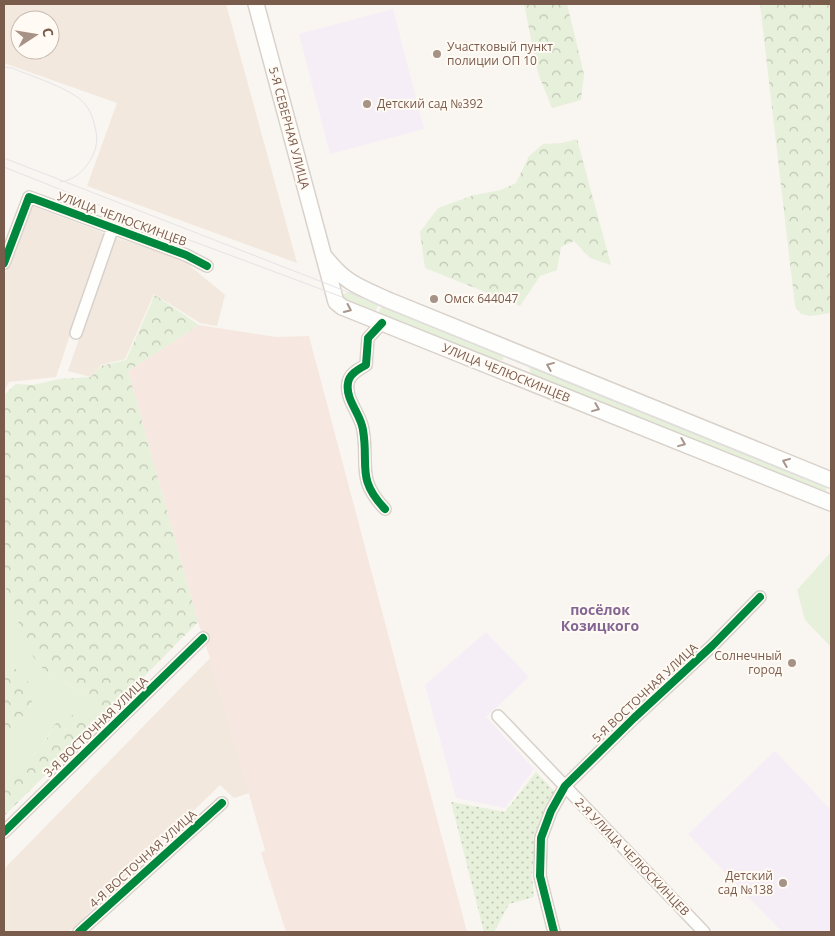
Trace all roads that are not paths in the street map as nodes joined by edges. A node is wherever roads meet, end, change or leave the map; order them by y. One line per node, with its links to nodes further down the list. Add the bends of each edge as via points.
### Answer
1 (256, 4): 3 (main road, 5-Я СЕВЕРНАЯ УЛИЦА)
2 (113, 228): 4 (street, УЛИЦА ЧЕЛЮСКИНЦЕВ, via 28,197); 5 (street, УЛИЦА ЧЕЛЮСКИНЦЕВ); 7 (street)
3 (321, 252): 6 (main road, УЛИЦА ЧЕЛЮСКИНЦЕВ, one-way to 6, via 336,302); 8 (main road, УЛИЦА ЧЕЛЮСКИНЦЕВ, via 342,277 356,285)
4 (4, 263)
5 (207, 266)
6 (382, 324): 9 (main road, УЛИЦА ЧЕЛЮСКИНЦЕВ); 12 (street, via 368,338 366,365 354,372 348,388 363,431 368,486)
7 (76, 334)
8 (518, 353): 9 (main road); 10 (main road, УЛИЦА ЧЕЛЮСКИНЦЕВ, one-way to 8)
9 (510, 373): 11 (main road, УЛИЦА ЧЕЛЮСКИНЦЕВ, one-way to 11)
10 (831, 480)
11 (831, 503)
12 (385, 509)
13 (760, 597): 16 (street, 5-Я ВОСТОЧНАЯ УЛИЦА)
14 (203, 638): 18 (street, 3-Я ВОСТОЧНАЯ УЛИЦА)
15 (498, 716): 16 (street, 2-Я УЛИЦА ЧЕЛЮСКИНЦЕВ)
16 (565, 786): 20 (street, 5-Я ВОСТОЧНАЯ УЛИЦА, via 541,838 540,876); 21 (street, 2-Я УЛИЦА ЧЕЛЮСКИНЦЕВ)
17 (222, 803): 19 (street, 4-Я ВОСТОЧНАЯ УЛИЦА)
18 (4, 832)
19 (79, 932)
20 (554, 932)
21 (704, 932)

